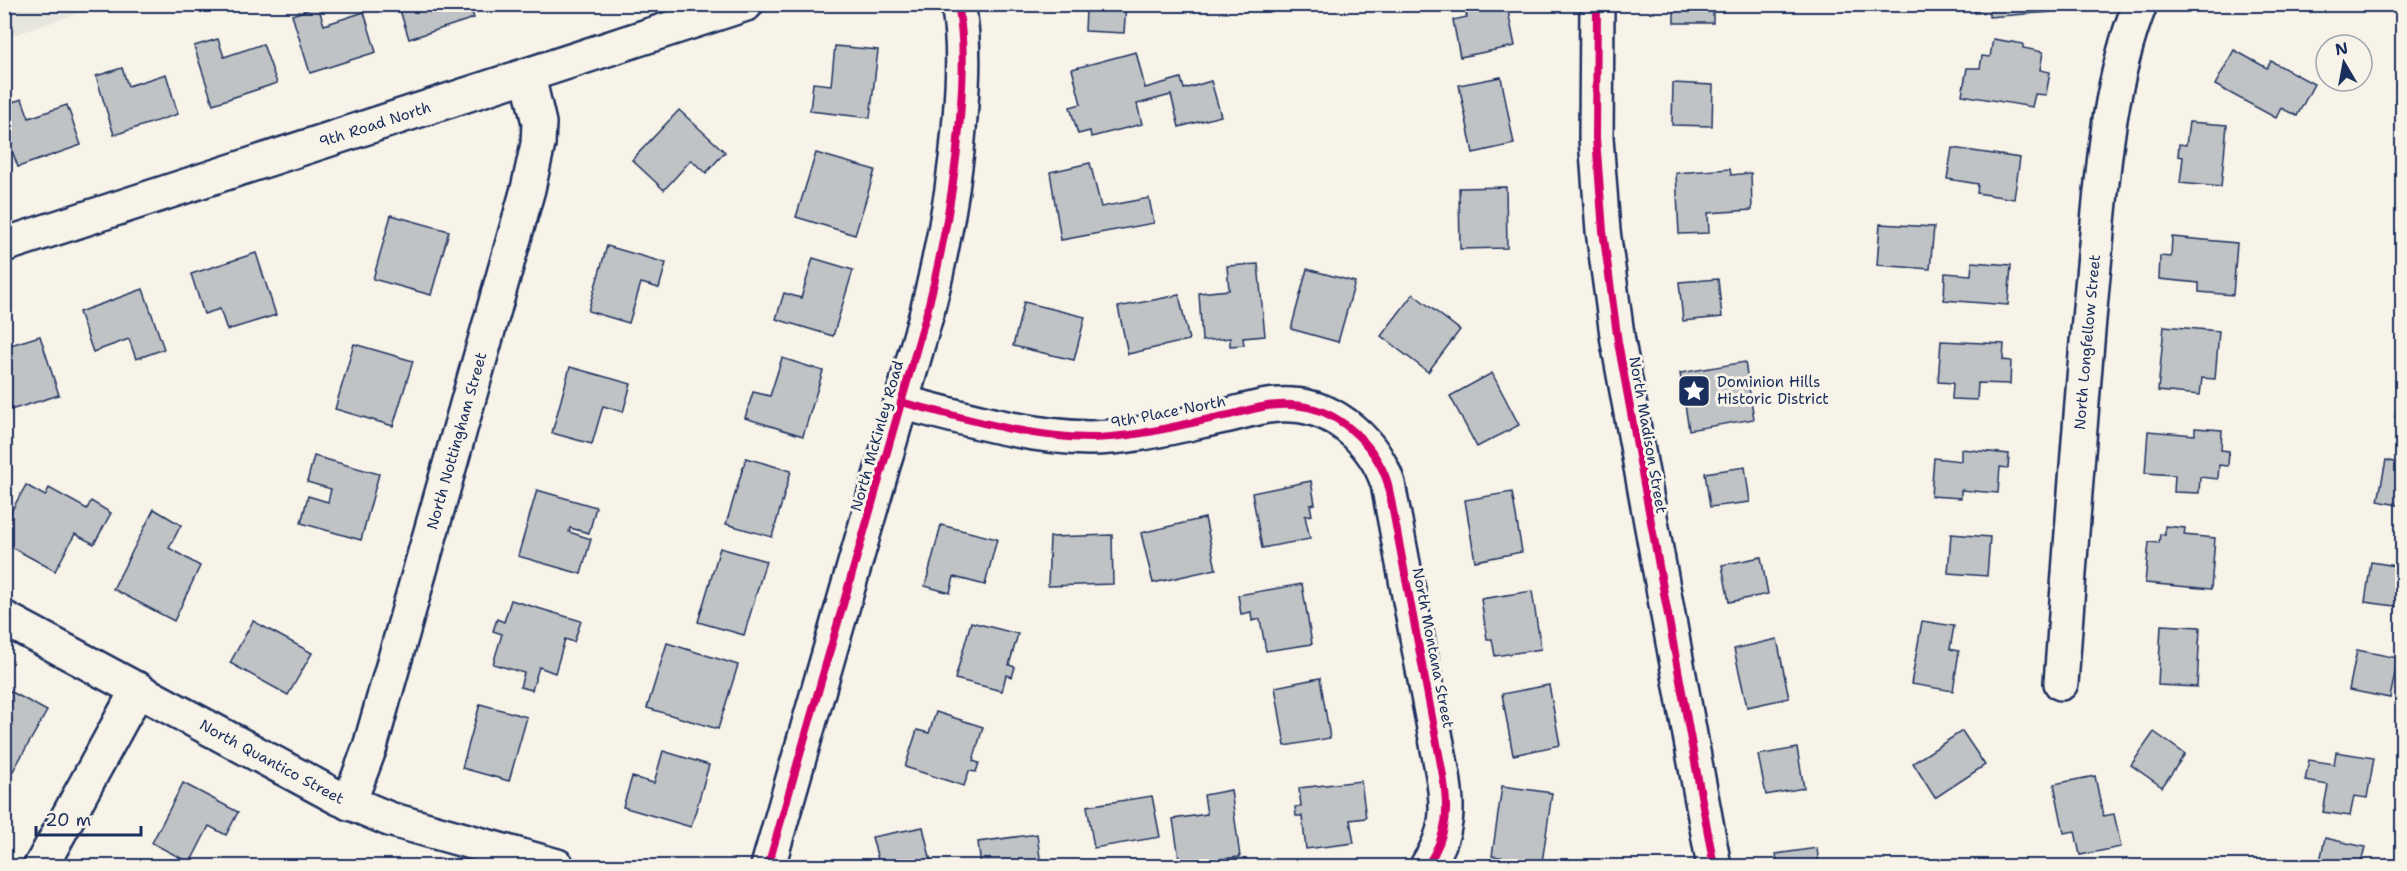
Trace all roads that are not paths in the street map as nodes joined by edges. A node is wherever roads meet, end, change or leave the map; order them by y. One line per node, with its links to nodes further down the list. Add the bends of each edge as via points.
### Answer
1 (746, 4): 5 (street, 9th Road North)
2 (958, 4): 7 (street, North McKinley Road, via 963,80 952,198 943,249)
3 (1597, 4): 17 (street, North Madison Street, via 1596,138 1602,222 1617,333)
4 (2140, 4): 10 (street, North Longfellow Street, via 2113,98 2103,171)
5 (528, 76): 6 (street, 9th Road North); 12 (street, North Nottingham Street, via 539,132 525,199 370,747)
6 (4, 245)
7 (902, 402): 8 (street, 9th Place North, via 1067,438 1120,436 1291,405 1332,416); 15 (street, North McKinley Road)
8 (1360, 438): 16 (street, North Montana Street, via 1382,468 1391,495 1447,796 1443,832)
9 (4, 618): 11 (street, North Quantico Street)
10 (2061, 684)
11 (138, 689): 12 (street, North Quantico Street); 13 (street)
12 (349, 803): 14 (street, North Quantico Street, via 389,819)
13 (41, 867)
14 (557, 867)
15 (768, 867)
16 (1427, 867)
17 (1714, 867)

